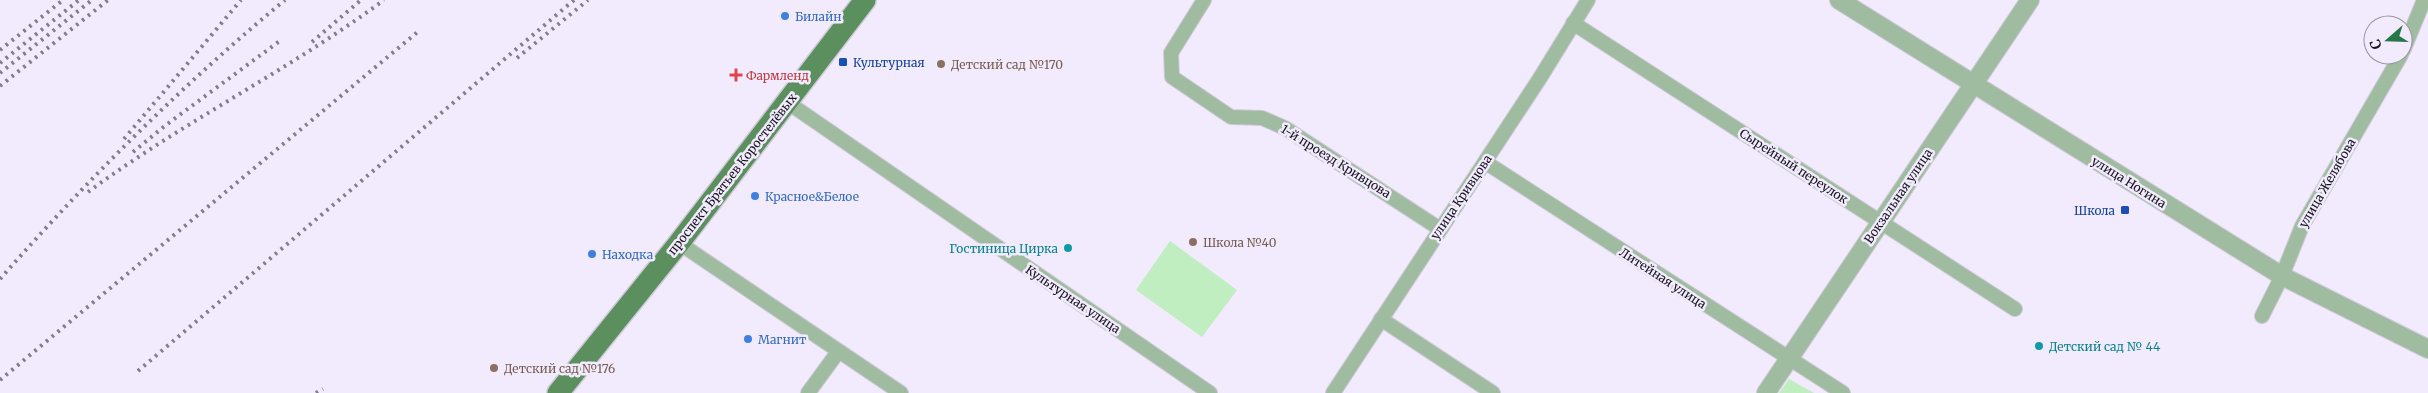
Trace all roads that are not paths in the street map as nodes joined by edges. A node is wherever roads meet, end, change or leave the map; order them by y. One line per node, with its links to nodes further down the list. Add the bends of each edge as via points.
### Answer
1 (865, 0): 11 (main road, проспект Братьев Коростелёвых)
2 (1204, 0): 14 (street, 1-й проезд Кривцова, via 1170,53 1172,77 1231,116 1262,118 1285,128)
3 (1588, 0): 7 (street, улица Кривцова)
4 (1839, 0): 10 (street, улица Ногина)
5 (2030, 0): 10 (street, Вокзальная улица)
6 (2424, 0): 8 (street)
7 (1573, 23): 12 (street, улица Кривцова); 13 (street, Сырейный переулок)
8 (2413, 27)
9 (2395, 65): 16 (street, улица Желябова, via 2302,226)
10 (1973, 85): 13 (street, Вокзальная улица); 16 (street, улица Ногина)
11 (787, 102): 15 (main road, проспект Братьев Коростелёвых); 26 (street, Культурная улица)
12 (1485, 162): 14 (street, улица Кривцова); 22 (street, Литейная улица)
13 (1880, 222): 17 (street, Сырейный переулок); 22 (street, Вокзальная улица)
14 (1440, 228): 19 (street, улица Кривцова)
15 (679, 243): 21 (street); 23 (main road, проспект Братьев Коростелёвых)
16 (2282, 276): 18 (street, улица Желябова); 20 (street, улица Ногина)
17 (2015, 309)
18 (2262, 316)
19 (1381, 319): 27 (street, улица Кривцова); 28 (street)
20 (2428, 349)
21 (838, 352): 24 (street); 25 (street)
22 (1790, 360): 29 (street, Вокзальная улица); 30 (street, Литейная улица)
23 (558, 393)
24 (808, 393)
25 (901, 393)
26 (1210, 393)
27 (1333, 393)
28 (1493, 393)
29 (1766, 393)
30 (1842, 393)

